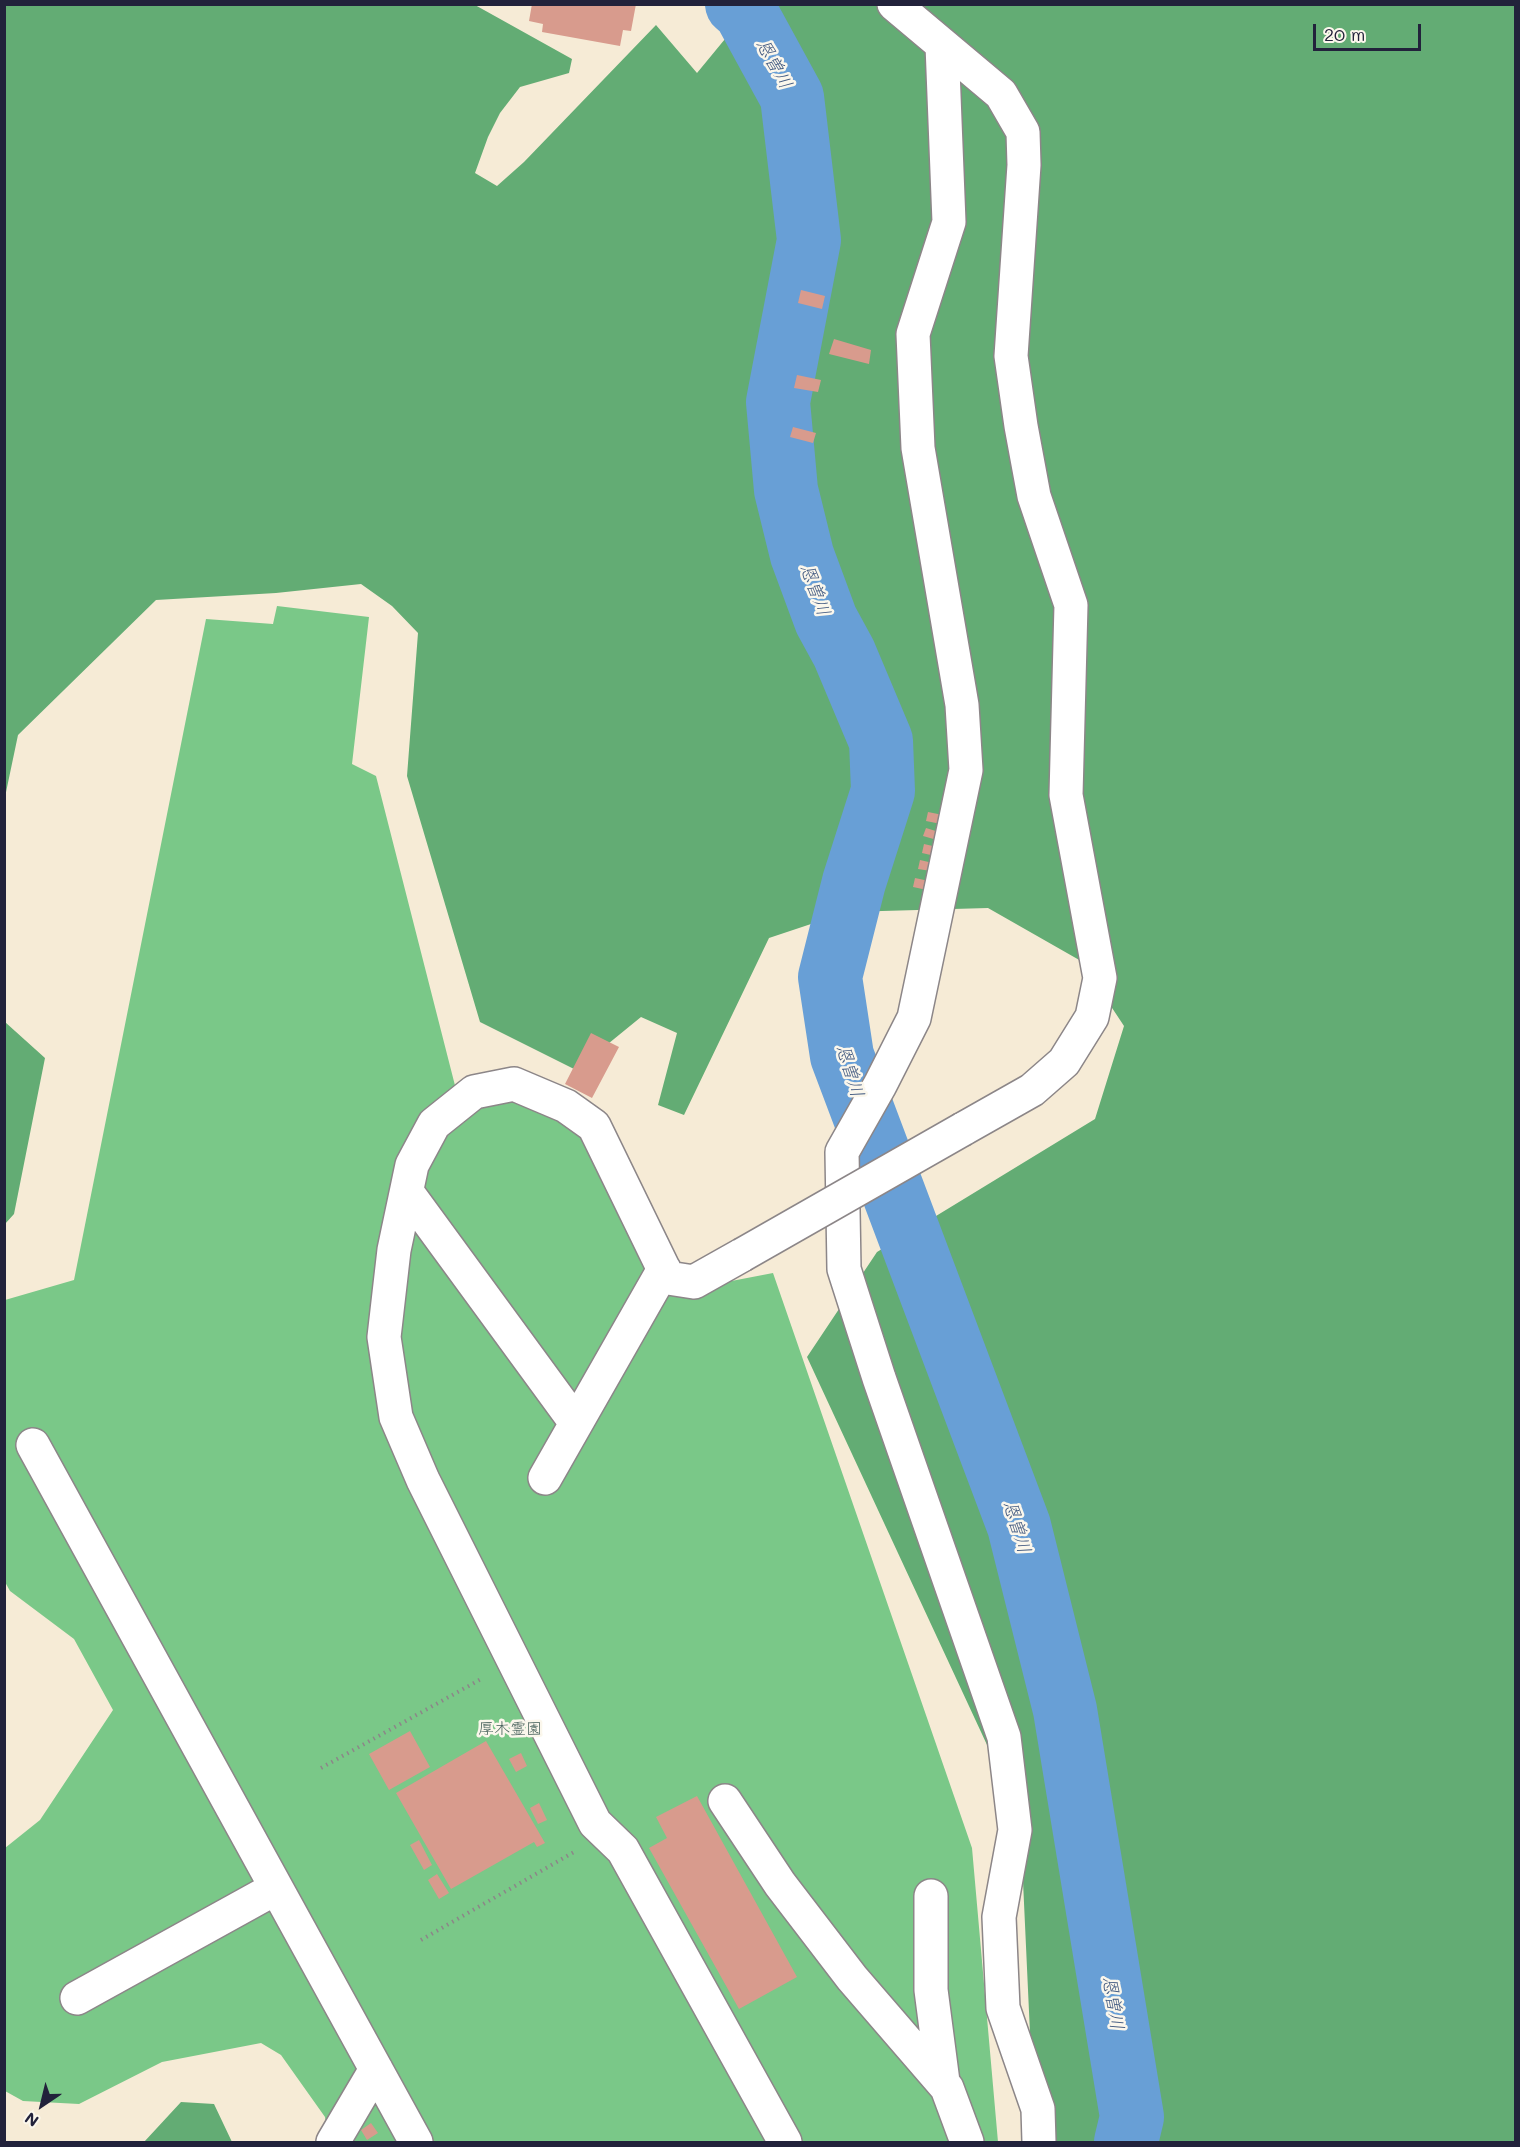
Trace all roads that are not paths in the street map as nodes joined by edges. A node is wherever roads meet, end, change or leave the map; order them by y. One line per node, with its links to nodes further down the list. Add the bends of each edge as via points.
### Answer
1 (894, 4): 2 (street)
2 (942, 45): 4 (street, bridge, via 1000,94 1023,132 1011,356 1034,496 1071,605 1066,795 1100,978 1092,1017 1064,1062 1032,1090 694,1282 668,1278); 20 (street, via 949,222 913,334 918,448 962,705 966,770 914,1018 842,1152 844,1269 1004,1737 1015,1830 999,1917 1003,2008 1038,2109)
3 (407, 1192): 4 (street, via 412,1165 434,1124 474,1092 514,1084 566,1106 594,1126); 5 (street); 18 (street, via 394,1250 384,1337 396,1417 423,1480 600,1828 623,1850)
4 (664, 1269): 5 (street)
5 (576, 1423): 7 (street)
6 (33, 1445): 9 (street)
7 (544, 1478)
8 (724, 1801): 12 (street, via 782,1887)
9 (276, 1888): 13 (street); 14 (street)
10 (931, 1896): 15 (street, via 931,1990)
11 (860, 1961): 12 (street)
12 (866, 1995): 15 (street)
13 (77, 1998)
14 (375, 2069): 16 (street); 17 (street)
15 (943, 2082): 19 (street)
16 (333, 2142)
17 (416, 2142)
18 (785, 2142)
19 (967, 2142)
20 (1039, 2142)

